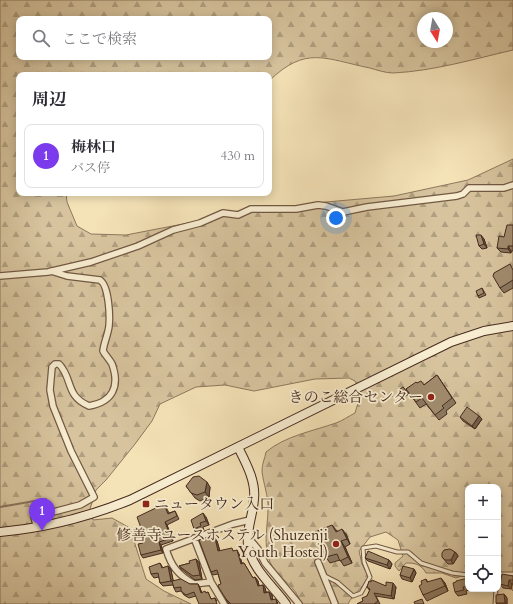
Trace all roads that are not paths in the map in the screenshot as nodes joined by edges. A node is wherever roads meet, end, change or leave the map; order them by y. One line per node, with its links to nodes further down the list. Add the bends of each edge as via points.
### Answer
1 (513, 185): 2 (street, via 504,188 475,187 457,196 367,207 348,212 318,206 251,209 238,215 223,213 200,224 173,230 117,254)
2 (51, 271): 3 (street); 7 (street, via 105,283 110,322 104,351 111,362 115,386 112,394 104,401 89,406 72,392 64,369 59,364 52,367 50,390 53,406 71,451 94,497 80,505 34,518)
3 (0, 276)
4 (513, 326): 5 (street, via 484,331 451,342)
5 (238, 447): 6 (street, via 254,490); 7 (street, via 130,500 91,515)
6 (250, 520): 9 (street); 10 (street)
7 (37, 528): 8 (street)
8 (0, 532)
9 (248, 536): 19 (street, via 250,553 256,567); 20 (street, via 265,563)
10 (194, 538): 16 (street); 16 (street, via 166,548 168,557 175,570 190,582)
11 (318, 562): 15 (street)
12 (501, 574): 13 (lane)
13 (513, 574)
14 (465, 575): 15 (lane, via 420,563 408,552 371,546 363,548 364,562 370,577 362,593 353,596)
15 (325, 576): 21 (street)
16 (211, 582): 18 (street)
17 (496, 592): 22 (lane)
18 (224, 604)
19 (286, 604)
20 (299, 604)
21 (335, 604)
22 (495, 604)

